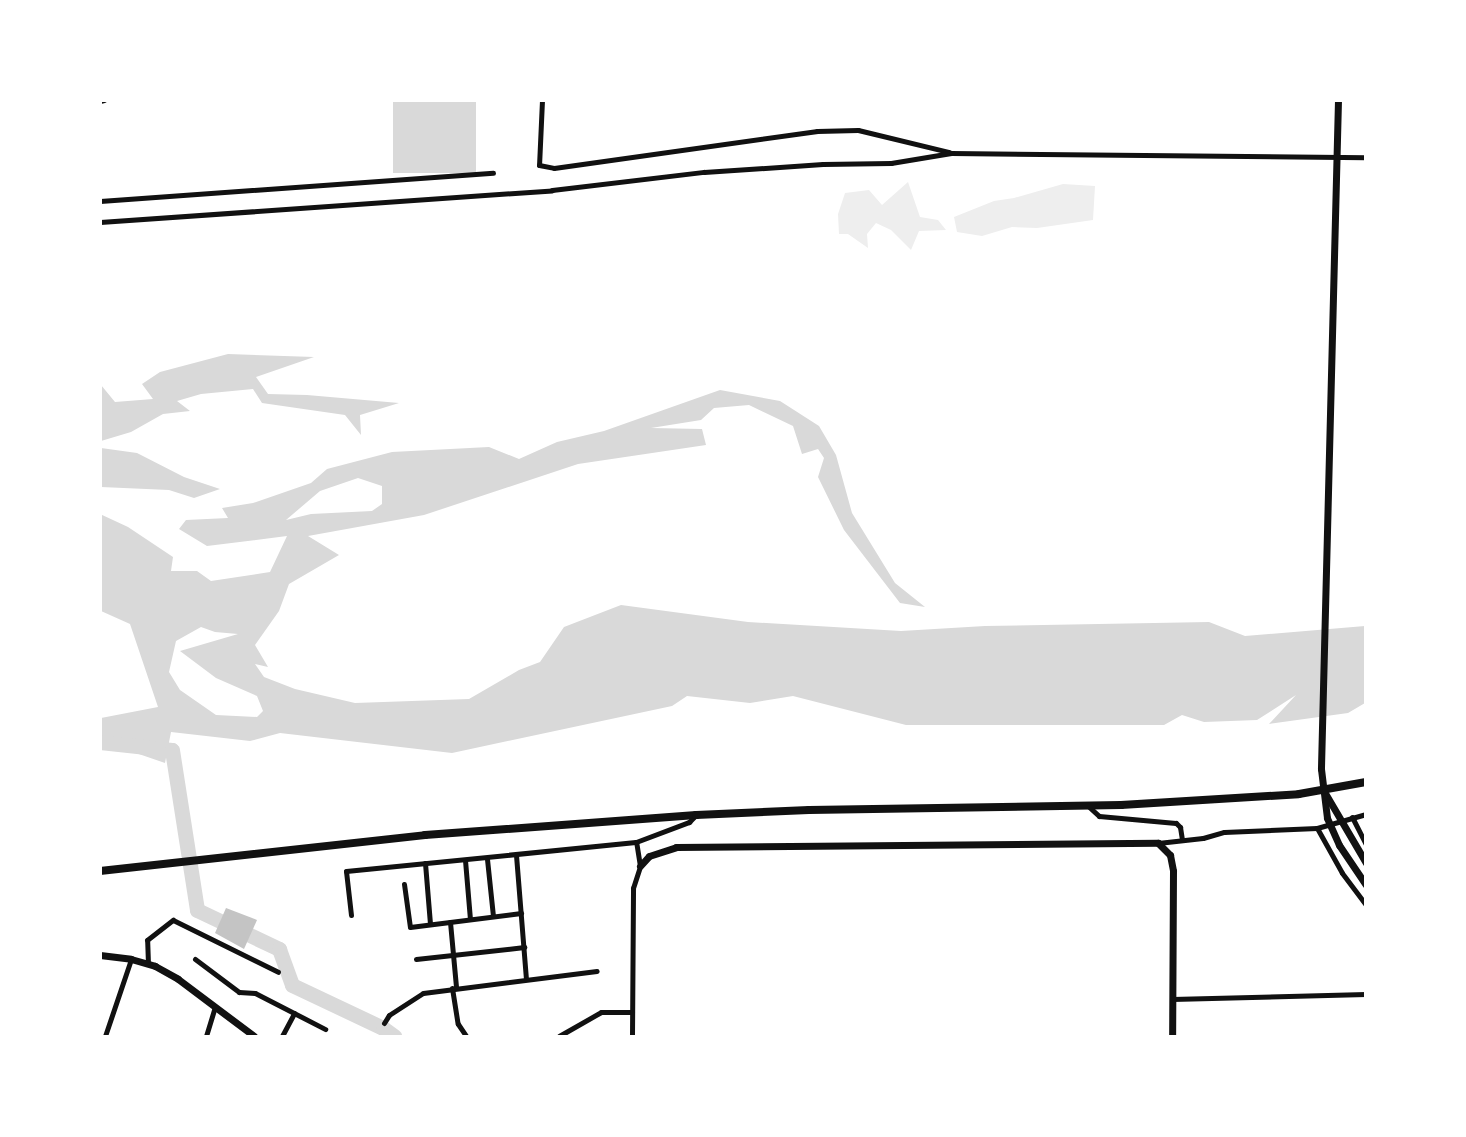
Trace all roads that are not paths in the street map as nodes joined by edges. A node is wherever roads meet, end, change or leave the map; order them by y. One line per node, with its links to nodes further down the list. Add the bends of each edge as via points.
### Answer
1 (543, 100): 3 (street, via 539,165 554,168 818,130 858,130)
2 (1338, 100): 9 (street)
3 (951, 153): 4 (street); 7 (street, via 891,163 716,171 494,194)
4 (1365, 157)
5 (493, 173): 6 (street)
6 (100, 201)
7 (100, 222)
8 (1365, 782): 9 (highway)
9 (1323, 791): 10 (highway); 23 (street); 27 (street, via 1327,818 1339,845)
10 (1088, 806): 12 (highway); 15 (street, via 1099,816 1176,823)
11 (1365, 814): 13 (street)
12 (696, 815): 16 (street, via 689,822); 25 (highway, via 425,835)
13 (1352, 817): 14 (street); 18 (street)
14 (1317, 828): 15 (street, via 1224,832); 28 (street)
15 (1182, 840): 17 (street)
16 (636, 842): 19 (street); 24 (street)
17 (1158, 843): 24 (street, via 676,847 649,856); 47 (street, via 1170,855 1173,871)
18 (1365, 845)
19 (516, 855): 20 (street); 29 (street)
20 (487, 859): 21 (street); 31 (street)
21 (465, 860): 22 (street); 32 (street)
22 (425, 863): 30 (street, via 346,871); 34 (street)
23 (1365, 864)
24 (640, 866): 49 (street, via 633,888)
25 (100, 871)
26 (404, 884): 34 (street, via 410,927)
27 (1365, 885)
28 (1365, 905)
29 (521, 913): 31 (street); 35 (street)
30 (351, 915)
31 (494, 916): 32 (street)
32 (470, 919): 33 (street)
33 (450, 922): 34 (street); 36 (street)
34 (430, 924)
35 (524, 947): 36 (street); 44 (street)
36 (453, 954): 38 (street); 45 (street)
37 (100, 955): 39 (street)
38 (416, 958)
39 (131, 959): 41 (street); 53 (street)
40 (195, 959): 50 (street, via 238,992 255,993)
41 (148, 964): 43 (street, via 147,940 173,920); 48 (street, via 178,979)
42 (597, 971): 44 (street)
43 (278, 972)
44 (526, 978): 45 (street)
45 (454, 987): 51 (street, via 423,993 389,1015); 57 (street, via 458,1024)
46 (1365, 994): 47 (street)
47 (1172, 999): 60 (street)
48 (215, 1007): 54 (street); 55 (street)
49 (632, 1012): 58 (street, via 601,1012); 59 (street)
50 (294, 1013): 52 (street); 56 (street)
51 (384, 1023)
52 (325, 1029)
53 (105, 1036)
54 (206, 1036)
55 (254, 1036)
56 (282, 1036)
57 (465, 1036)
58 (559, 1036)
59 (632, 1036)
60 (1172, 1036)

